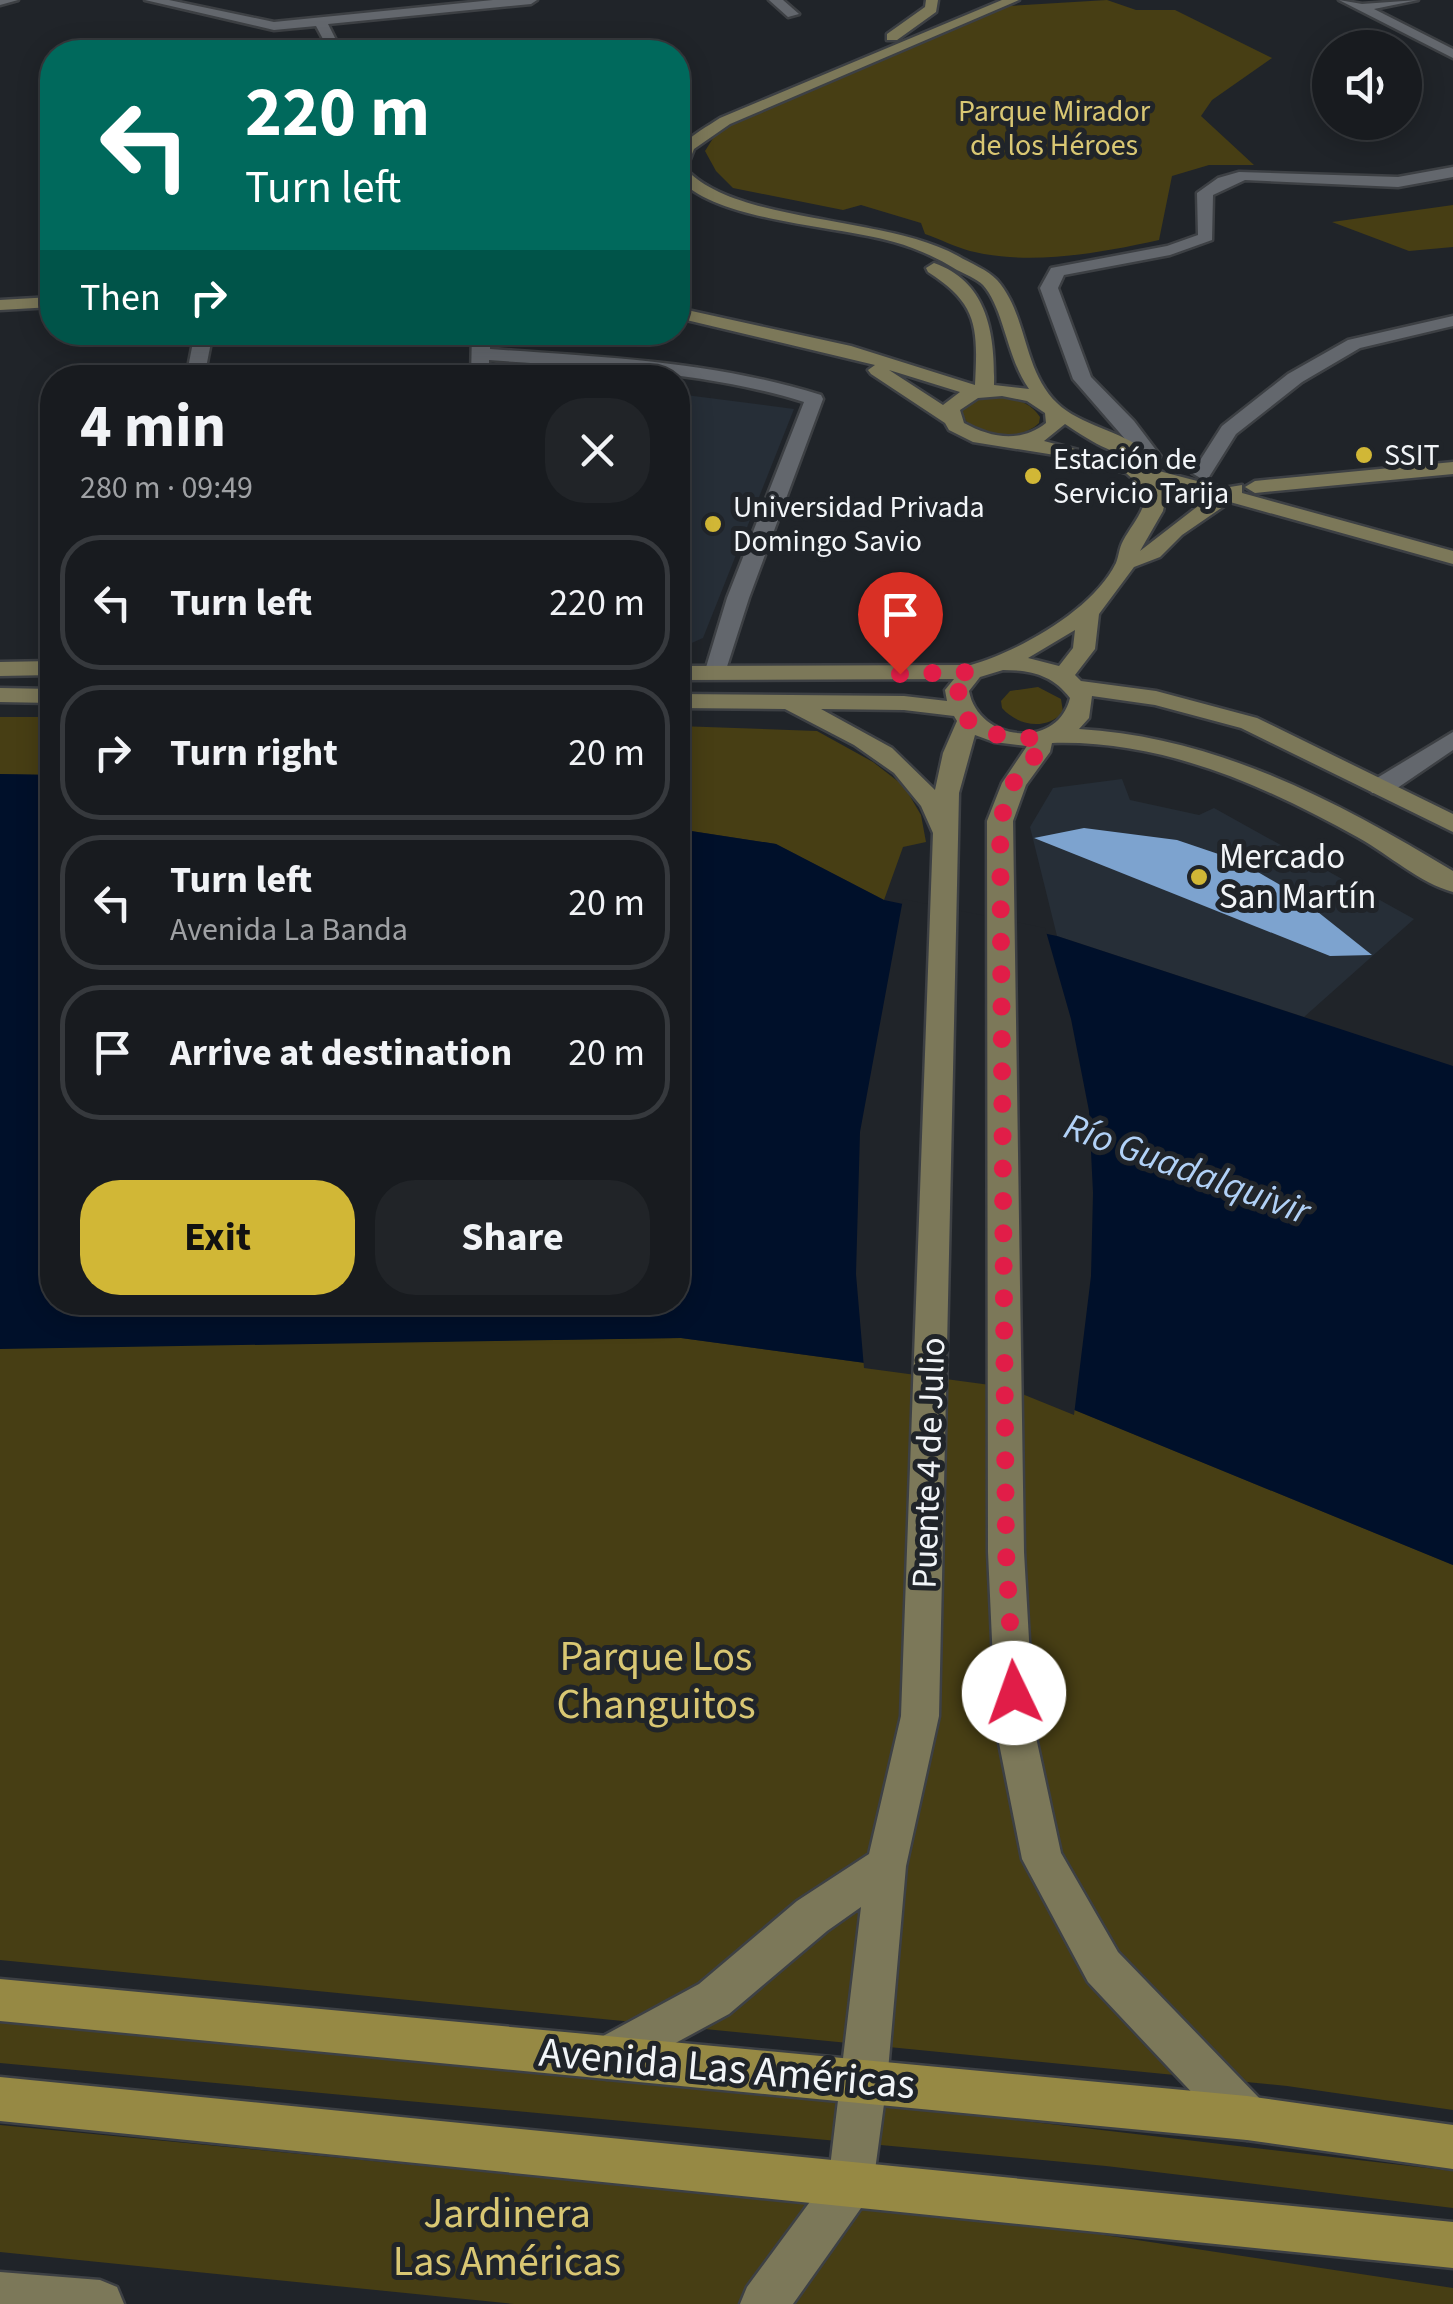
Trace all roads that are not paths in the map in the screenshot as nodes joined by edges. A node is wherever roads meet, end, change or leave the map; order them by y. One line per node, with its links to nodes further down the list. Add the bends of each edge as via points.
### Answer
1 (12, 0): 6 (street)
2 (151, 0): 12 (street, via 274,26)
3 (530, 0): 10 (street)
4 (775, 0): 11 (street)
5 (1412, 0): 9 (street)
6 (0, 1)
7 (1007, 1): 8 (street); 16 (street, via 725,120)
8 (942, 2): 15 (street, via 892,37)
9 (1352, 4): 14 (street)
10 (412, 6): 12 (street)
11 (792, 14)
12 (322, 23): 13 (street)
13 (330, 40)
14 (1453, 54)
15 (710, 114)
16 (690, 146)
17 (1453, 172): 34 (street, via 1398,182 1244,175 1205,193 1206,237 1181,250 1057,272 1049,288 1082,379 1128,425)
18 (690, 184): 31 (street, via 732,204 900,238 990,282 1023,368)
19 (690, 203): 30 (street, via 878,244 962,286 975,308 986,356)
20 (40, 303): 21 (street)
21 (0, 305)
22 (690, 316): 25 (street)
23 (1453, 320): 36 (street, via 1354,344 1295,378 1229,430)
24 (480, 345): 26 (street)
25 (845, 350): 30 (street); 32 (street)
26 (480, 354): 27 (street); 28 (street)
27 (480, 365)
28 (608, 365)
29 (690, 372): 47 (street, via 814,399)
30 (981, 392): 31 (street, via 1020,392); 32 (street, via 955,402)
31 (1051, 407): 33 (street, via 1055,426); 34 (street)
32 (950, 418): 33 (street, via 974,436)
33 (1018, 442): 34 (street)
34 (1143, 463): 36 (street); 37 (street); 40 (street, via 1157,503 1128,545)
35 (1453, 468): 37 (street)
36 (1202, 473): 37 (street)
37 (1242, 488): 38 (street); 39 (street); 40 (street, via 1153,553)
38 (1453, 543)
39 (1453, 558)
40 (1126, 563): 41 (street)
41 (1088, 613): 42 (street); 48 (street, via 1084,649)
42 (1002, 664): 45 (street); 48 (street, via 1034,665)
43 (40, 668): 44 (street)
44 (0, 669)
45 (972, 672): 47 (street); 53 (street, via 957,690)
46 (690, 673): 47 (street)
47 (715, 674)
48 (1069, 682): 54 (street, via 1082,698 1078,720); 56 (street, via 1249,723)
49 (0, 696): 50 (street)
50 (40, 696)
51 (784, 701): 52 (street); 53 (street, via 904,702); 58 (street, via 905,768 938,809)
52 (690, 702)
53 (964, 716): 54 (street, via 1006,738); 58 (street, Puente 4 de Julio, via 947,793)
54 (1048, 737): 59 (street, via 1134,741 1274,782); 65 (street, Puente 4 de Julio, via 1014,782 1000,821 1006,1552 1015,1728 1042,1859 1103,1967)
55 (1453, 739): 56 (street)
56 (1381, 787): 57 (street)
57 (1453, 824)
58 (948, 844): 60 (street, Puente 4 de Julio, via 920,1716)
59 (1453, 882)
60 (886, 1866): 62 (street, via 812,1916 714,1998); 63 (street, Puente 4 de Julio)
61 (0, 2000): 62 (main road, Avenida Las Américas)
62 (607, 2057): 63 (main road, Avenida Las Américas)
63 (865, 2082): 65 (main road, Avenida Las Américas); 67 (street, Puente 4 de Julio)
64 (0, 2099): 67 (main road)
65 (1247, 2118): 66 (main road, Avenida Las Américas)
66 (1453, 2147)
67 (850, 2185): 68 (main road); 71 (street)
68 (1453, 2246)
69 (0, 2296): 70 (street)
70 (100, 2304)
71 (764, 2304)

